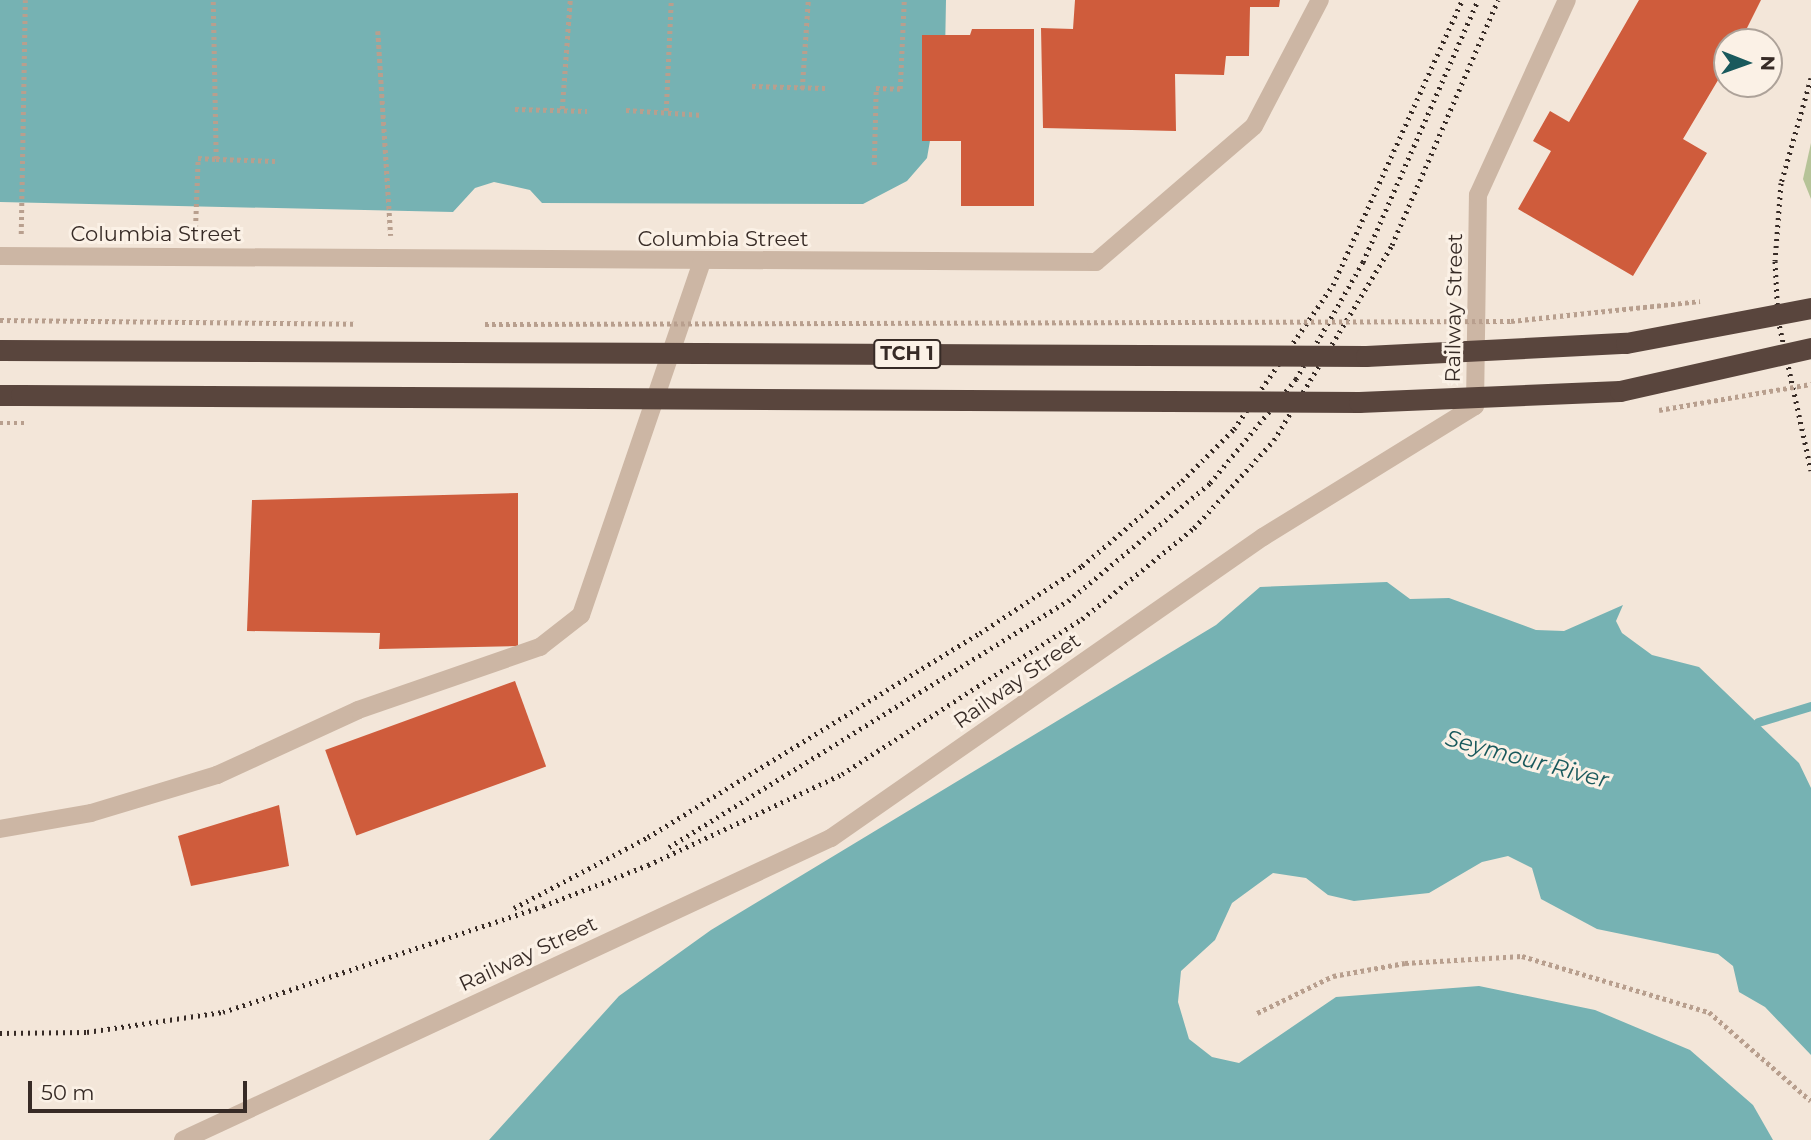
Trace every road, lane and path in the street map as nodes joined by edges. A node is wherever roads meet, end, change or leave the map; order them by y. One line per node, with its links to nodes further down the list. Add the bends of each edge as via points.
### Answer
1 (25, 0): 23 (path)
2 (213, 0): 19 (path)
3 (570, 0): 14 (path)
4 (671, 0): 17 (path)
5 (808, 0): 12 (path)
6 (904, 0): 21 (path, via 900,89 876,88)
7 (1320, 0): 26 (street, Columbia Street, via 1254,125 1096,262)
8 (1567, 0): 38 (street, Railway Street, via 1478,195 1475,406 1263,537 831,838)
9 (378, 30): 25 (path)
10 (752, 86): 12 (path)
11 (825, 88): 12 (path)
12 (802, 89)
13 (515, 109): 14 (path)
14 (562, 109): 16 (path)
15 (626, 110): 17 (path)
16 (587, 111)
17 (666, 111): 18 (path)
18 (703, 115)
19 (216, 159): 20 (path); 24 (path, via 198,158)
20 (275, 162)
21 (874, 165)
22 (0, 256): 23 (street, Columbia Street)
23 (20, 256): 24 (street, Columbia Street)
24 (194, 257): 25 (street, Columbia Street)
25 (392, 258): 26 (street, Columbia Street)
26 (702, 262): 35 (street, via 581,615 540,647 358,710 217,775 92,813)
27 (1708, 300): 31 (path, bridge, via 1511,321)
28 (1811, 308): 33 (highway, TCH 1, bridge, via 1626,343 1366,356)
29 (0, 320): 30 (path, bridge)
30 (371, 324)
31 (481, 324)
32 (1811, 348): 34 (highway, TCH 1, bridge, via 1620,390 1359,402)
33 (0, 350)
34 (0, 395)
35 (0, 829)
36 (1257, 1013): 37 (path, via 1333,976 1405,963 1522,956 1709,1013)
37 (1811, 1101)
38 (183, 1140)

